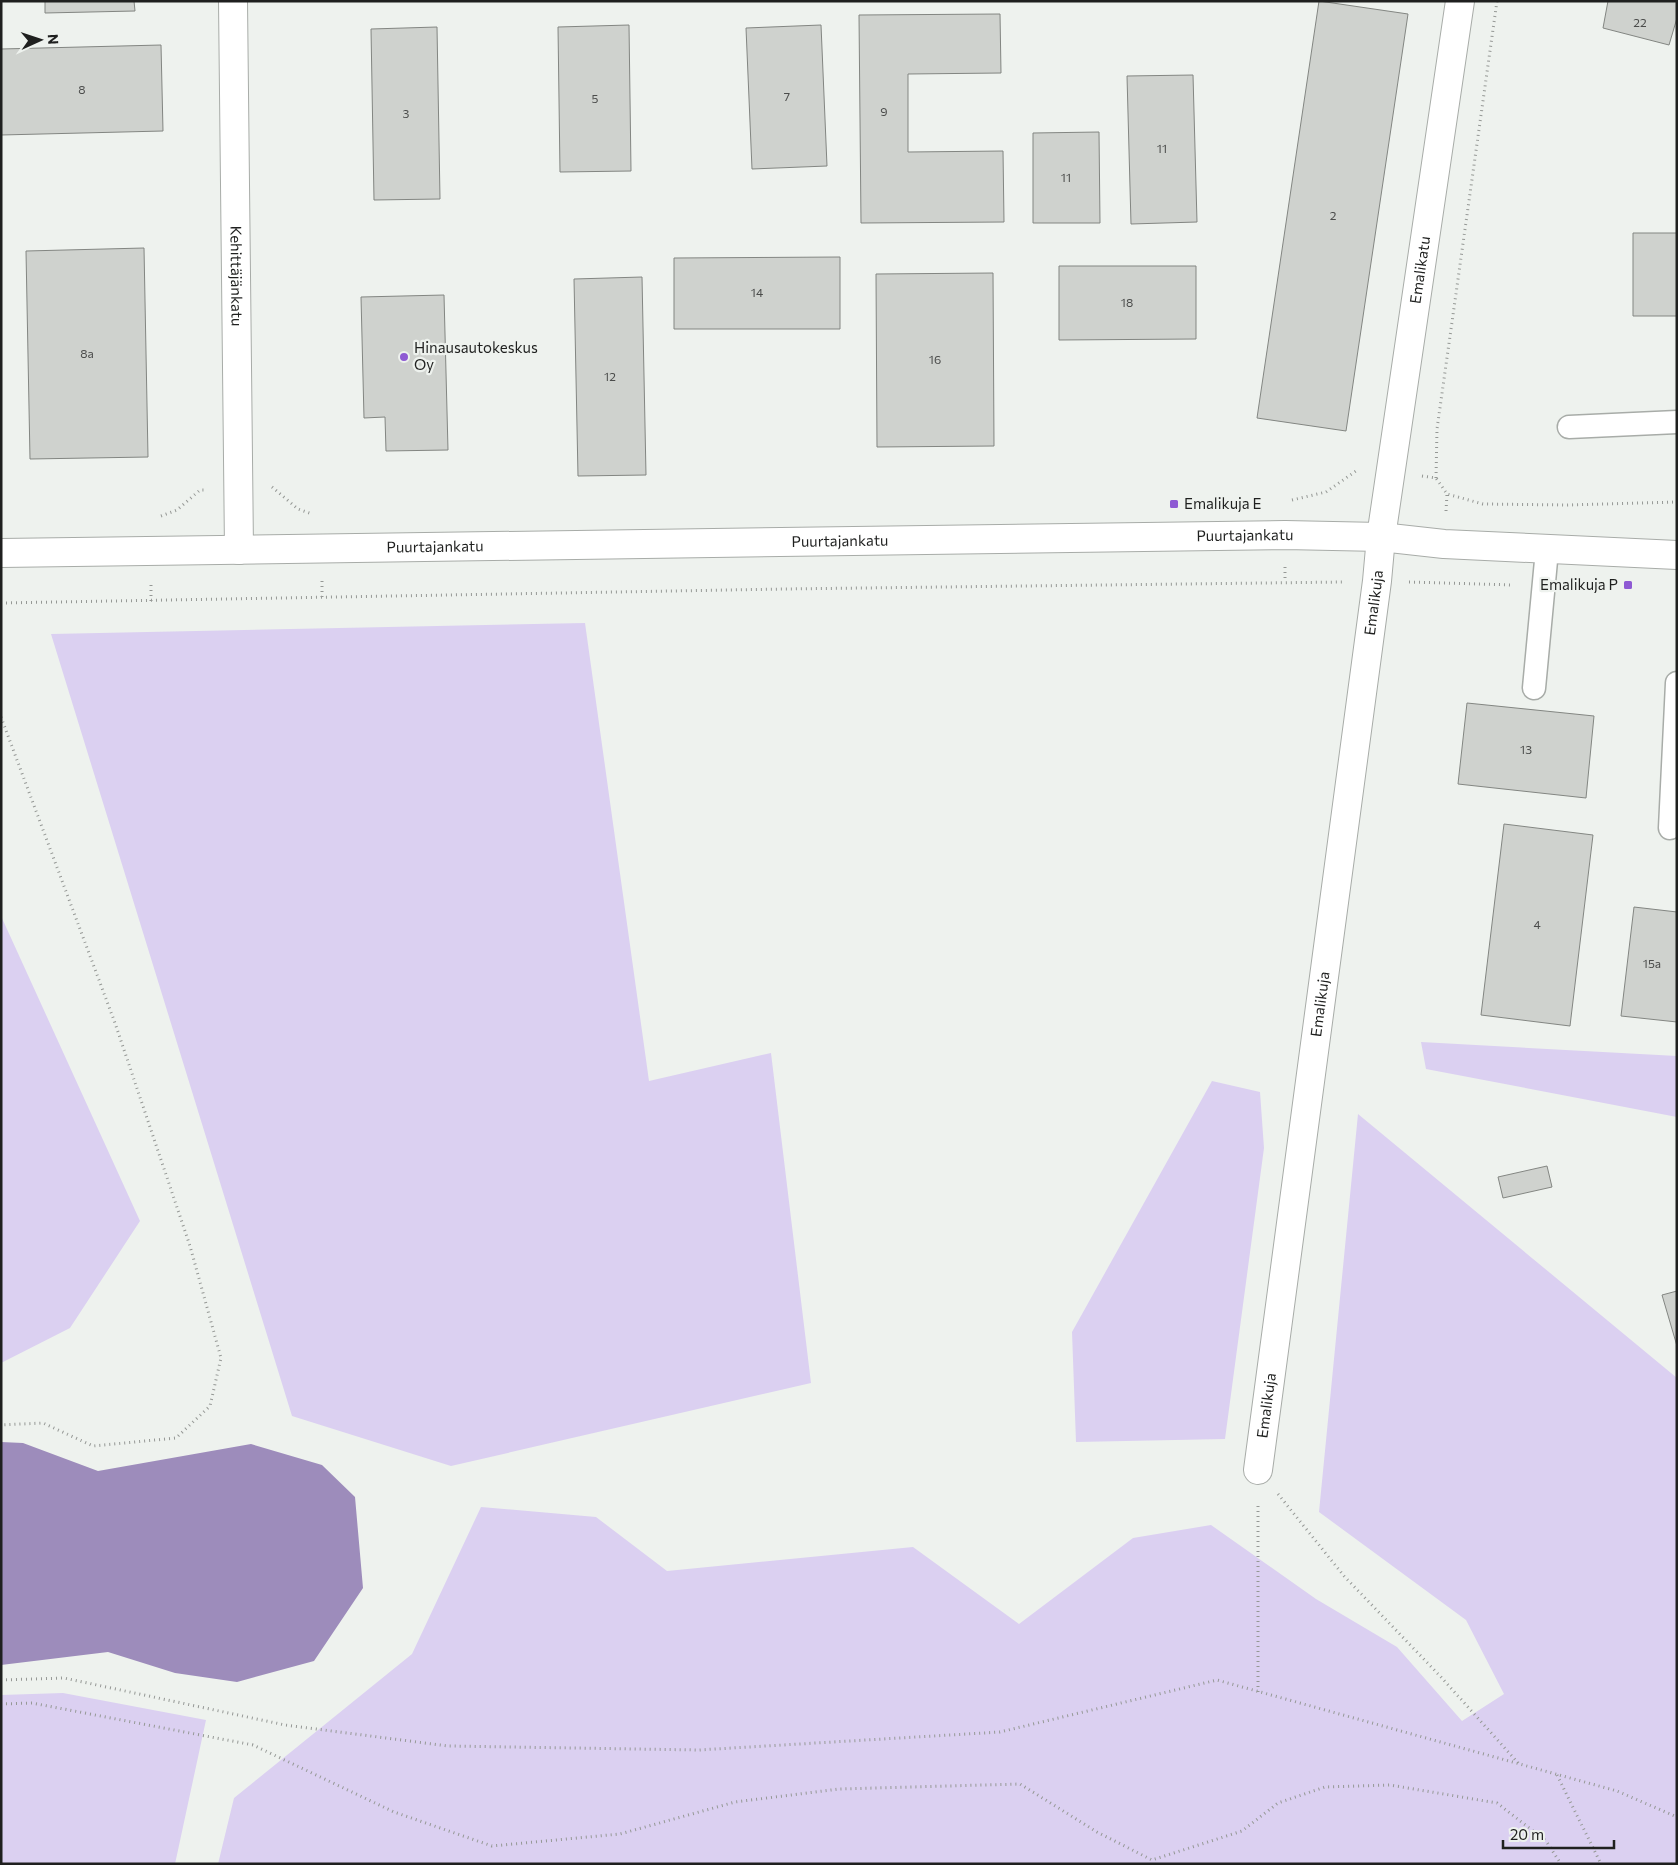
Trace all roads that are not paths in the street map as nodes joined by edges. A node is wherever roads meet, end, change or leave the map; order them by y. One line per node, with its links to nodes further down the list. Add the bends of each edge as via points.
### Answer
1 (233, 1): 6 (street, Kehittäjänkatu)
2 (1460, 1): 5 (street, Emalikatu)
3 (1677, 422): 4 (lane)
4 (1569, 428)
5 (1381, 537): 6 (street, Puurtajankatu, via 1285,535); 7 (street, Puurtajankatu); 13 (street, Emalikuja)
6 (239, 550): 8 (street, Puurtajankatu)
7 (1547, 550): 9 (street, Puurtajankatu); 11 (lane)
8 (1, 553)
9 (1677, 555)
10 (1677, 683): 12 (lane)
11 (1534, 688)
12 (1670, 828)
13 (1258, 1470)

